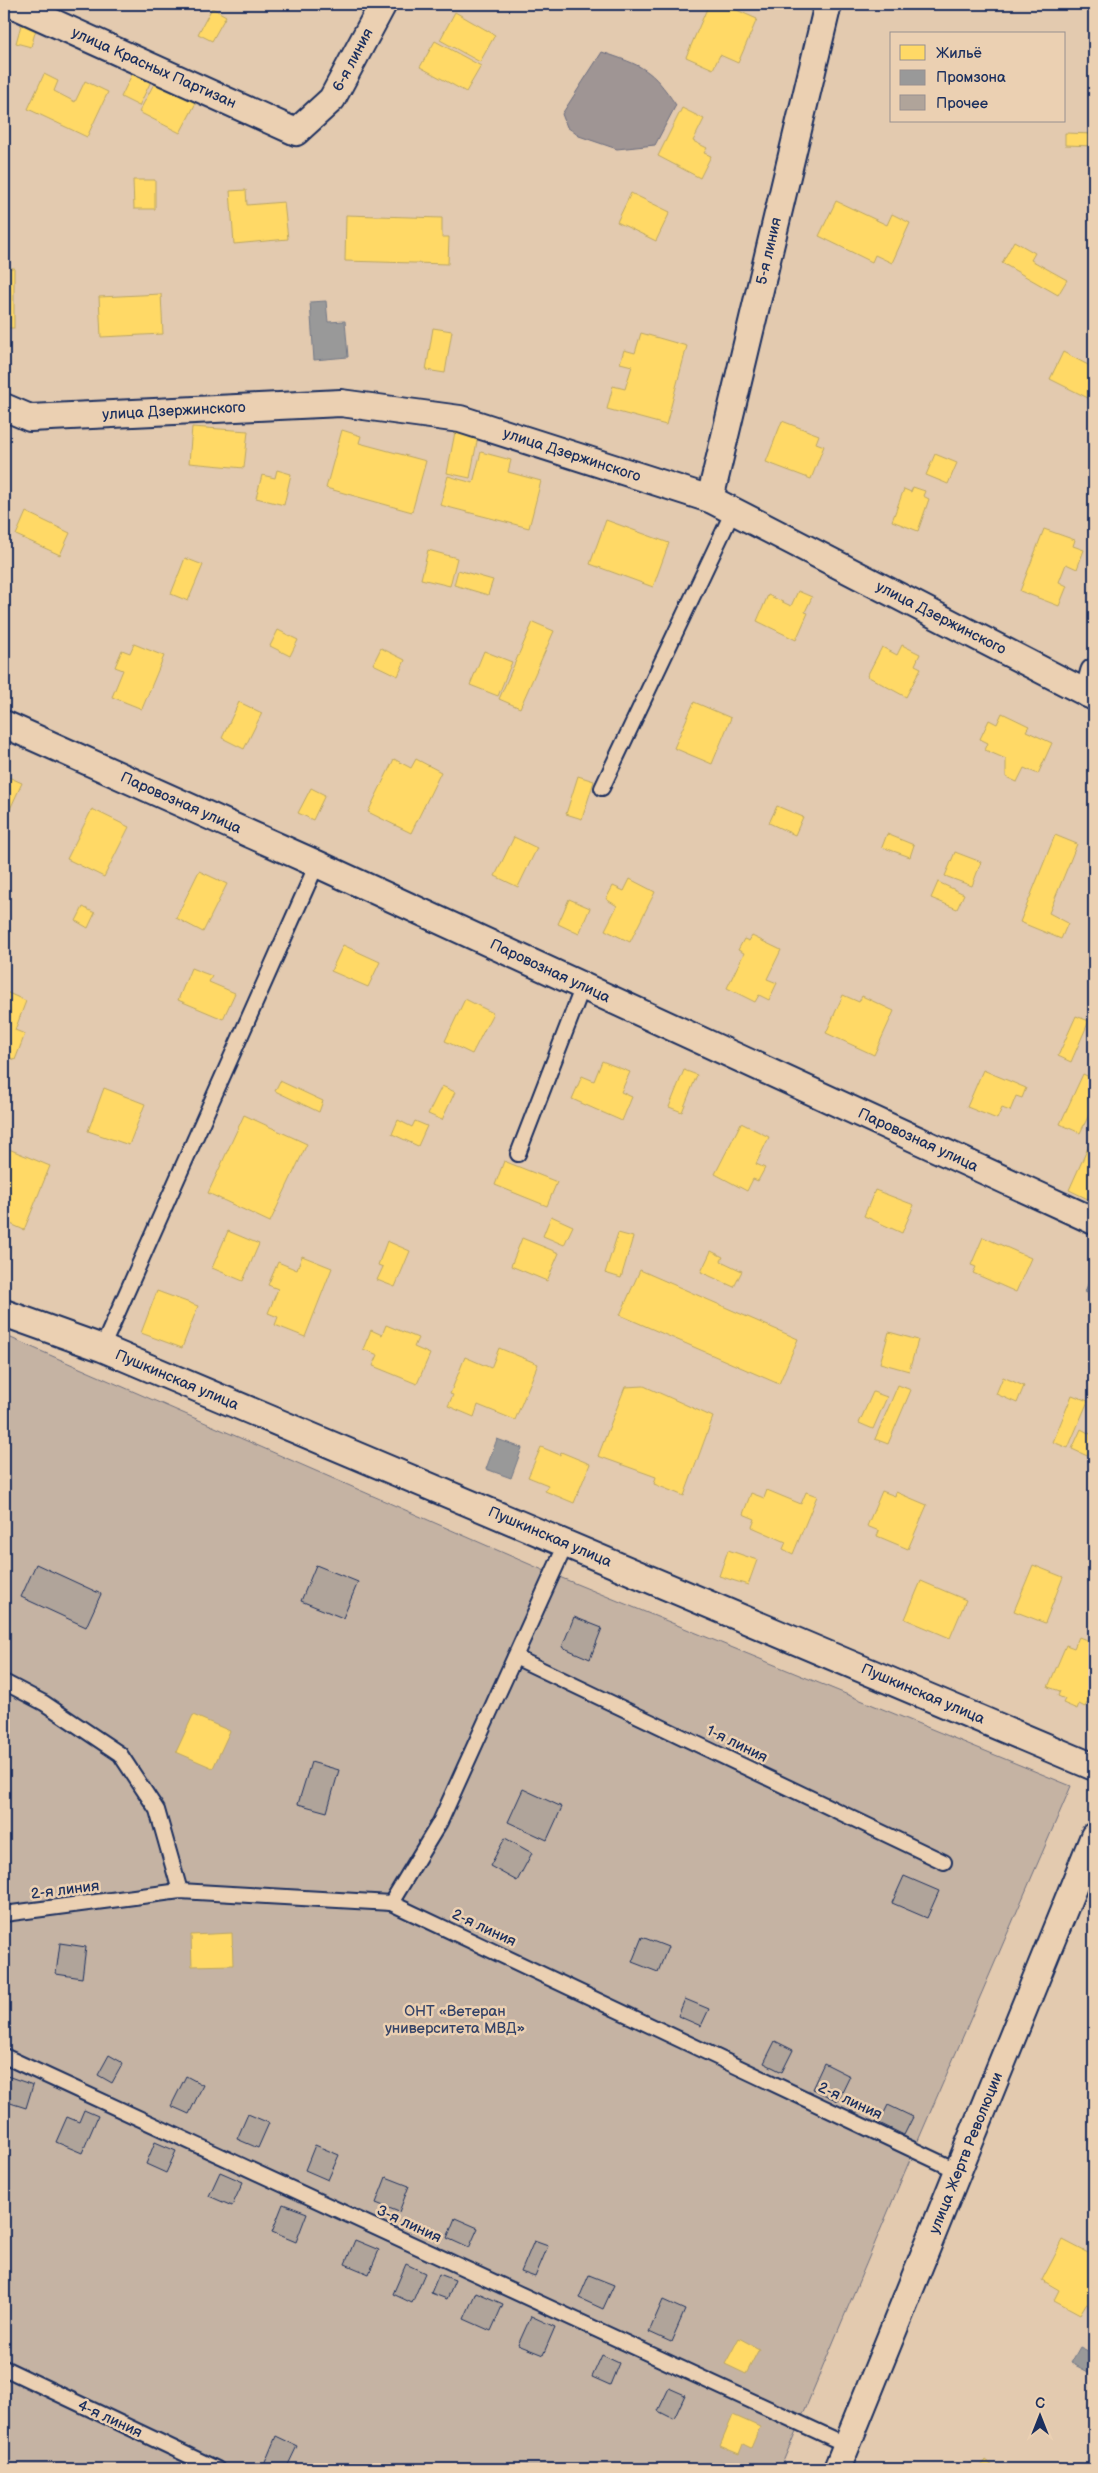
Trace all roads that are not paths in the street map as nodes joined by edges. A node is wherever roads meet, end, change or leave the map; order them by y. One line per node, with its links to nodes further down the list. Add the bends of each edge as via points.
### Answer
1 (12, 4): 4 (street, улица Красных Партизан)
2 (383, 4): 4 (street, 6-я линия, via 332,99)
3 (828, 4): 6 (street, 5-я линия)
4 (296, 132)
5 (4, 407): 6 (street, улица Дзержинского, via 30,418 341,403 460,419)
6 (710, 499): 7 (street, улица Дзержинского)
7 (732, 511): 8 (street, улица Дзержинского); 10 (lane)
8 (1092, 688)
9 (4, 724): 11 (street, Паровозная улица)
10 (602, 788)
11 (317, 864): 12 (street, Паровозная улица); 16 (lane)
12 (583, 986): 13 (lane); 14 (street, Паровозная улица)
13 (518, 1154)
14 (1094, 1221)
15 (4, 1313): 16 (street, Пушкинская улица)
16 (102, 1348): 17 (street, Пушкинская улица)
17 (566, 1544): 18 (lane); 20 (street, Пушкинская улица)
18 (515, 1657): 22 (lane, 1-я линия); 24 (lane, via 440,1822)
19 (4, 1682): 23 (lane, via 44,1703 120,1754 157,1810)
20 (1094, 1767)
21 (1094, 1836): 27 (street, улица Жертв Революции)
22 (944, 1862)
23 (180, 1891): 24 (lane, 2-я линия); 25 (lane, 2-я линия)
24 (391, 1903): 27 (lane, 2-я линия)
25 (4, 1914)
26 (4, 2056): 29 (lane, 3-я линия)
27 (958, 2171): 29 (street, улица Жертв Революции)
28 (4, 2368): 30 (lane, 4-я линия)
29 (847, 2445): 31 (street, улица Жертв Революции)
30 (217, 2469)
31 (836, 2469)

